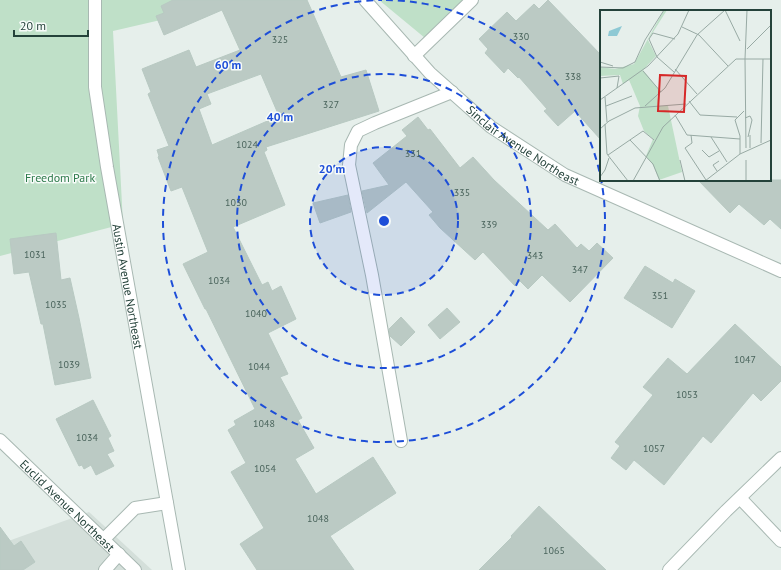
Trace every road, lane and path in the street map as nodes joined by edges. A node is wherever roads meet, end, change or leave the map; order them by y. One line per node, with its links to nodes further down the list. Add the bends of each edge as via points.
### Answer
1 (95, 0): 11 (street, Austin Avenue Northeast, via 94,87 106,167)
2 (365, 0): 4 (street, Sinclair Avenue Northeast)
3 (472, 0): 4 (street)
4 (414, 56): 5 (street, Sinclair Avenue Northeast)
5 (452, 92): 6 (street, Sinclair Avenue Northeast, via 491,127 565,175); 8 (street, via 358,131 351,145 349,165 372,275)
6 (781, 272)
7 (0, 440): 12 (street, Euclid Avenue Northeast)
8 (401, 441)
9 (781, 458): 10 (street)
10 (740, 498): 13 (street); 18 (street)
11 (167, 503): 12 (street, via 135,508); 17 (street, Austin Avenue Northeast)
12 (104, 539): 14 (street, Euclid Avenue Northeast)
13 (781, 541)
14 (119, 554): 15 (street); 16 (street, Euclid Avenue Northeast)
15 (105, 570)
16 (136, 570)
17 (179, 570)
18 (669, 570)

